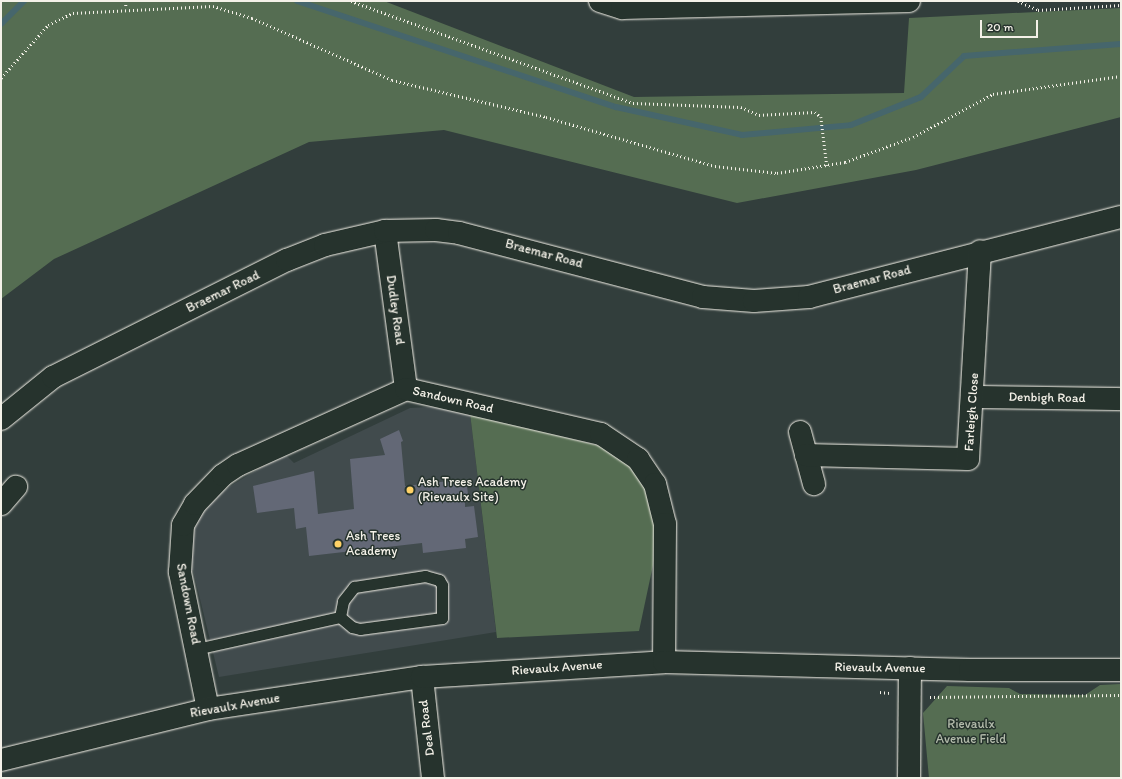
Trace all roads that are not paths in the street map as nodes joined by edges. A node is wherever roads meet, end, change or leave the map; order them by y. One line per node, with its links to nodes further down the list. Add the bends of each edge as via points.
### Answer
1 (600, 1): 3 (street, via 622,8)
2 (910, 1): 3 (street)
3 (681, 4)
4 (1121, 217): 6 (street, Braemar Road)
5 (385, 231): 6 (street, Braemar Road, via 436,230 459,234 703,297 754,302 809,297); 7 (street, Dudley Road); 10 (street, Braemar Road, via 332,243 287,260 54,377)
6 (980, 251): 8 (street, Farleigh Close)
7 (406, 389): 15 (street, Sandown Road, via 238,465 198,499 183,525 179,554); 16 (street, Sandown Road, via 601,434 638,459 655,484 665,524)
8 (973, 397): 9 (street, Denbigh Road); 12 (street, Farleigh Close, via 970,456 964,461)
9 (1121, 399)
10 (1, 419)
11 (800, 432): 12 (street)
12 (806, 455): 13 (street)
13 (814, 484)
14 (340, 617): 14 (lane, via 352,627 360,629 436,620 445,615 442,585 439,580 425,576 354,587 343,600); 15 (lane)
15 (196, 649): 20 (street, Sandown Road)
16 (664, 662): 17 (street, Rievaulx Avenue); 19 (street, Rievaulx Avenue)
17 (910, 668): 18 (street, Rievaulx Avenue); 23 (street)
18 (1121, 670)
19 (422, 677): 20 (street, Rievaulx Avenue); 22 (street, Deal Road)
20 (208, 710): 21 (street, Rievaulx Avenue)
21 (1, 760)
22 (433, 778)
23 (910, 778)

